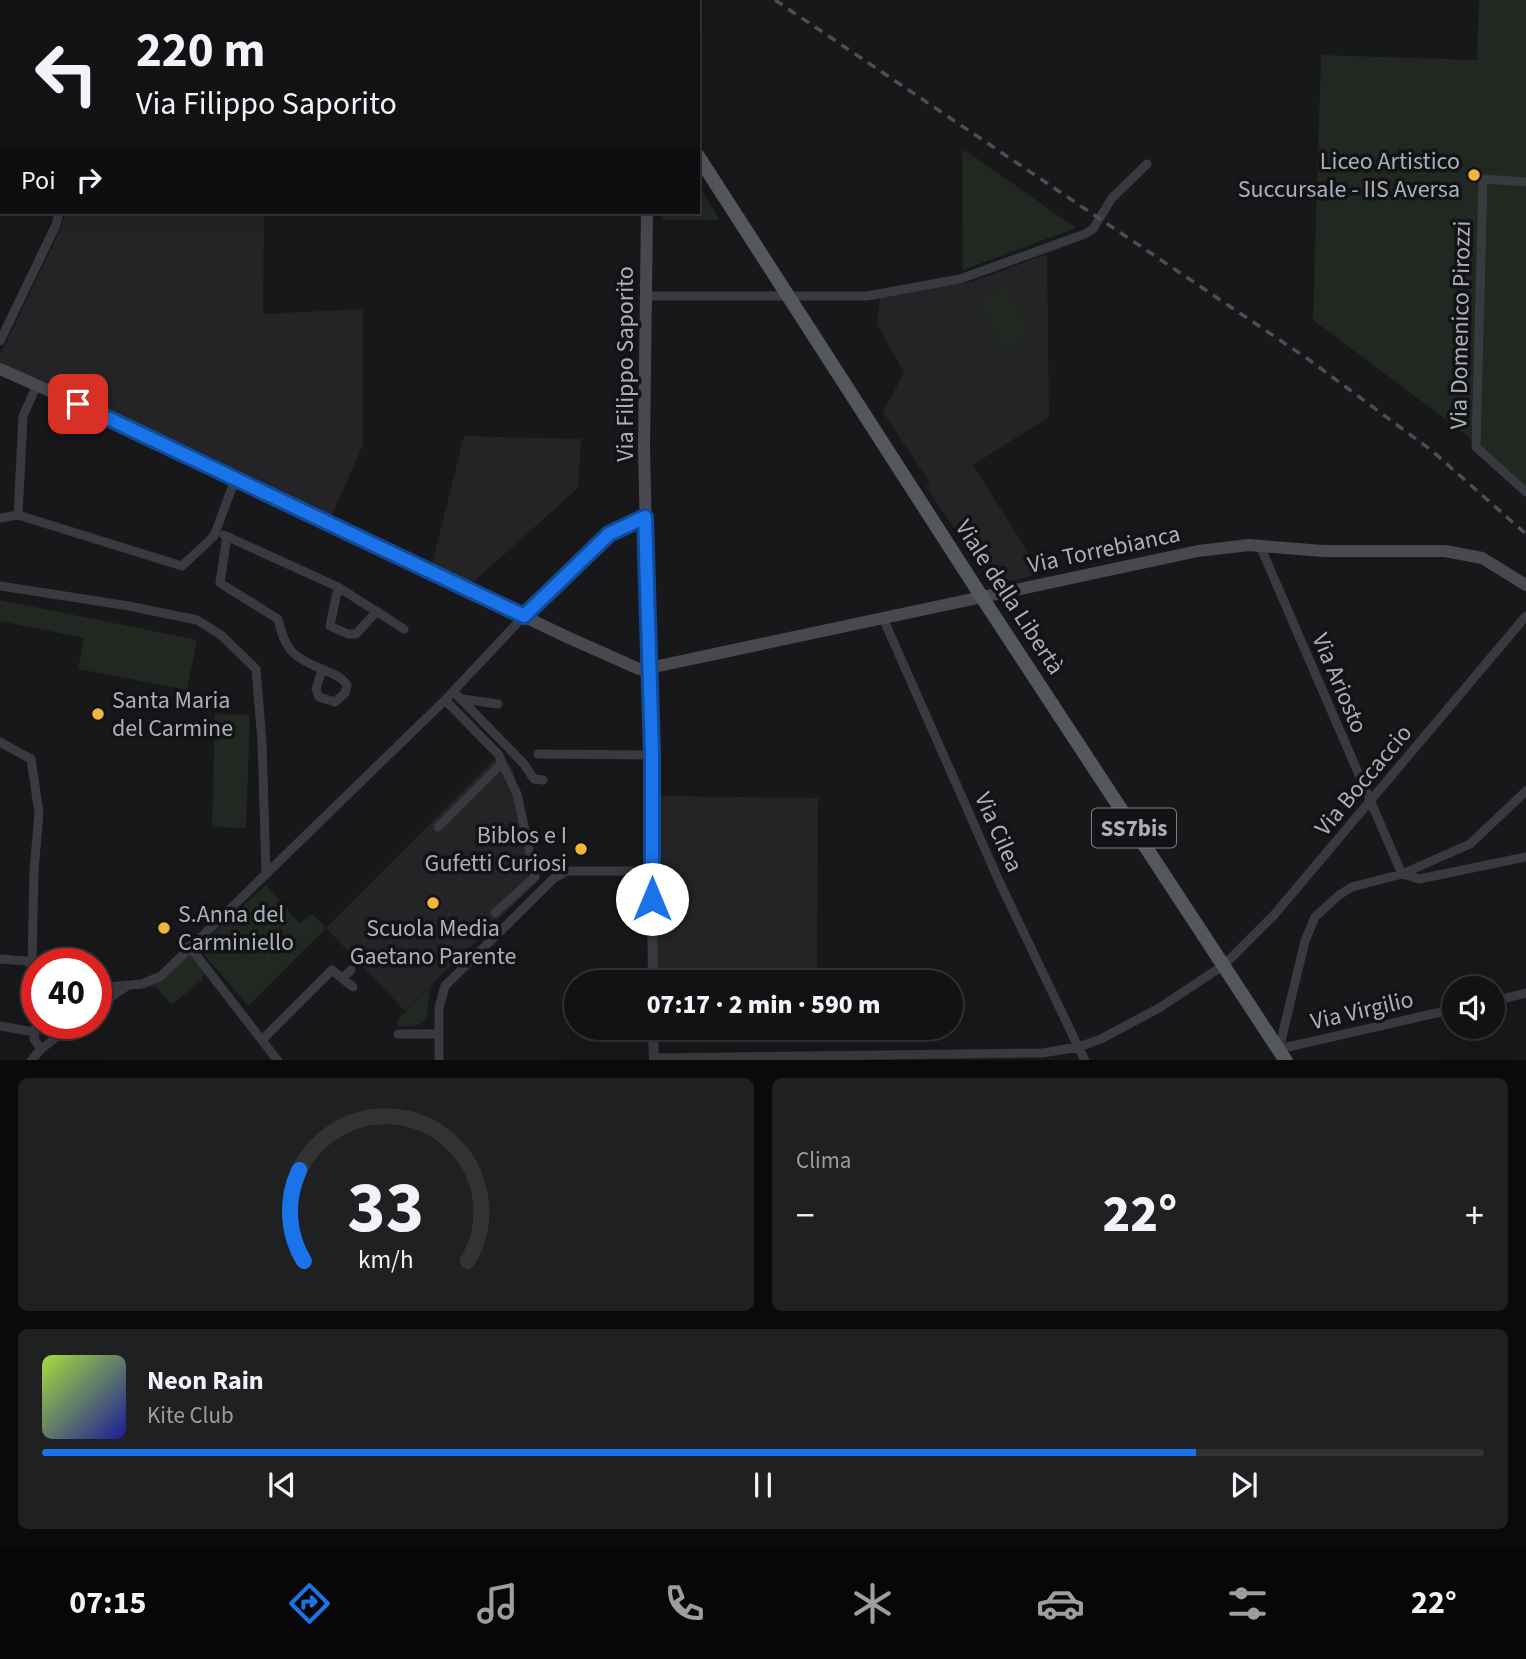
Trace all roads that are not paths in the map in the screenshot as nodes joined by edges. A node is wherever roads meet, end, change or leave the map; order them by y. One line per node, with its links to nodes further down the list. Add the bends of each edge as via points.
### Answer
1 (700, 159): 7 (main road, Viale della Libertà / SS7bis)
2 (1147, 164): 7 (street, via 1112,198 1085,234 960,279 867,296)
3 (1526, 182): 12 (street, Via Domenico Pirozzi, via 1483,179 1476,447)
4 (59, 214): 8 (street)
5 (647, 214): 6 (main road, Via Filippo Saporito)
6 (646, 296): 7 (street); 14 (main road, Via Filippo Saporito)
7 (789, 297): 22 (main road, Viale della Libertà / SS7bis)
8 (0, 341)
9 (0, 369): 10 (main road)
10 (37, 385): 11 (main road); 13 (street, via 23,416)
11 (236, 477): 16 (street); 24 (main road)
12 (1526, 492)
13 (18, 515): 15 (street); 16 (street, via 182,566)
14 (645, 517): 24 (main road, via 609,534); 28 (main road, Via Filippo Saporito)
15 (0, 518)
16 (216, 531): 17 (street)
17 (227, 536): 21 (street); 29 (street, via 220,583 278,619 290,651)
18 (1260, 546): 20 (main road, Via Torrebianca, via 1445,551 1482,558); 22 (main road, Via Torrebianca, via 1198,551); 39 (street, Via Ariosto)
19 (0, 586): 43 (street, via 197,620 221,635 256,668)
20 (1526, 586)
21 (338, 587): 23 (street); 23 (street, via 330,626 335,630 356,634)
22 (982, 597): 26 (main road, Via Torrebianca); 50 (main road, Viale della Libertà / SS7bis)
23 (377, 611): 27 (street)
24 (524, 616): 28 (main road, via 633,667); 30 (street)
25 (1526, 616): 39 (street, Via Boccaccio)
26 (883, 618): 28 (main road, Via Torrebianca); 69 (street, Via Cilea, via 999,881)
27 (404, 629)
28 (649, 668): 35 (street, Via Filippo Saporito)
29 (322, 670)
30 (457, 695): 31 (street); 32 (street); 37 (street, via 534,779)
31 (445, 700): 36 (street, via 499,755); 43 (street)
32 (498, 704)
33 (0, 741): 47 (street, via 31,759 39,813)
34 (538, 754): 35 (street)
35 (652, 755): 42 (street, Via Filippo Saporito)
36 (502, 764): 40 (street); 45 (street, via 517,794 535,877)
37 (543, 780)
38 (1526, 791): 44 (street, via 1469,844)
39 (1370, 802): 44 (street, Via Ariosto); 50 (street, Via Boccaccio, via 1274,915)
40 (438, 827)
41 (1526, 857): 44 (street, via 1419,879)
42 (652, 871): 52 (street, Via Filippo Saporito); 64 (street, via 566,872 554,877 450,979 439,1000)
43 (266, 873): 46 (street)
44 (1402, 874): 71 (street, via 1352,887 1315,917 1302,953)
45 (495, 913)
46 (190, 946): 54 (street, via 161,976); 67 (street)
47 (32, 948)
48 (0, 959): 49 (street)
49 (21, 961)
50 (1224, 965): 69 (street, Via Boccaccio, via 1159,1008); 71 (main road, Viale della Libertà / SS7bis)
51 (351, 970): 53 (street)
52 (653, 970)
53 (343, 978): 56 (street); 67 (street, via 332,970)
54 (128, 986): 55 (street); 58 (street)
55 (112, 987)
56 (352, 987)
57 (1526, 993): 59 (street)
58 (112, 996)
59 (1505, 998)
60 (1442, 1012): 71 (street, Via Virgilio)
61 (0, 1026): 62 (street)
62 (21, 1030)
63 (398, 1034): 64 (street)
64 (439, 1034): 76 (street)
65 (34, 1039): 70 (street)
66 (54, 1039): 70 (street)
67 (262, 1040): 75 (street)
68 (653, 1040): 73 (street)
69 (1079, 1047): 72 (street, Via Boccaccio, via 1042,1053); 77 (street, Via Cilea)
70 (41, 1049): 74 (street)
71 (1282, 1055)
72 (786, 1058): 73 (street, Via Boccaccio)
73 (654, 1059)
74 (31, 1060)
75 (278, 1060)
76 (439, 1060)
77 (1085, 1060)

